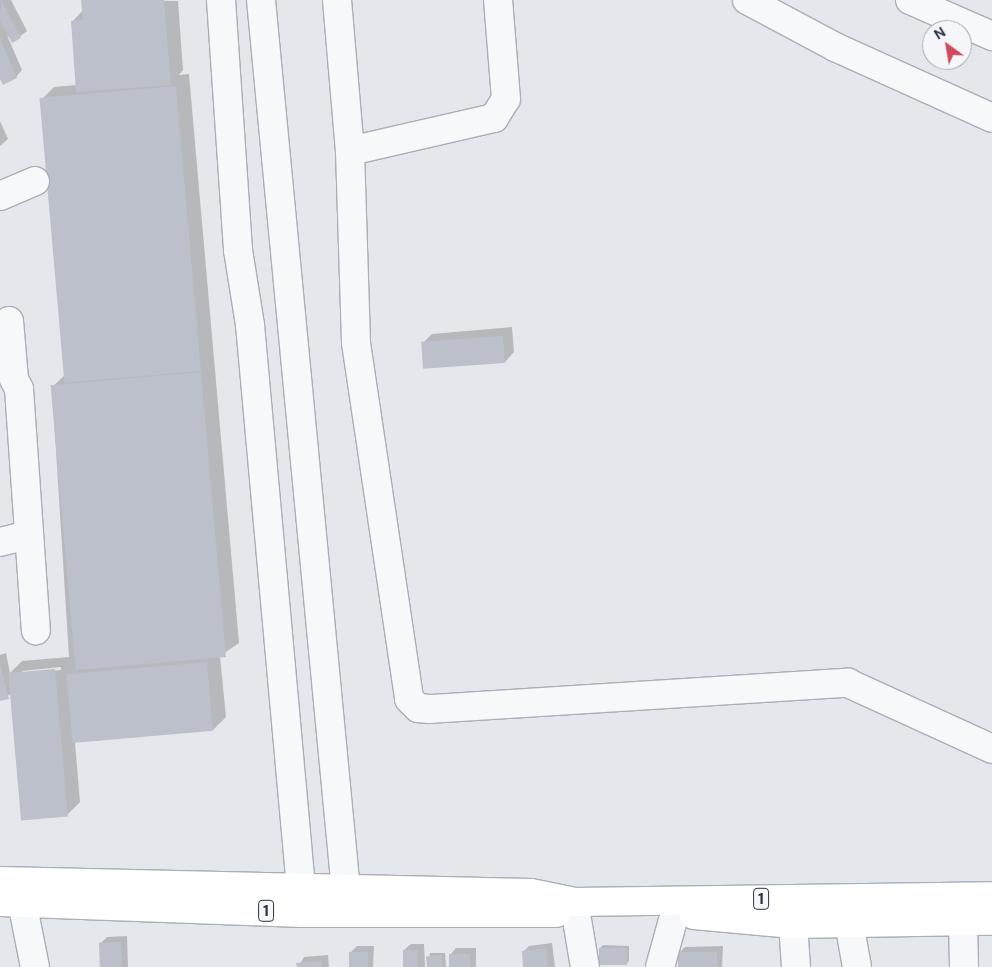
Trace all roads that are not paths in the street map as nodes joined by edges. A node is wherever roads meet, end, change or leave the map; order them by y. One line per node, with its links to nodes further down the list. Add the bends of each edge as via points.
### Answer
1 (221, 0): 14 (street, via 238,250)
2 (261, 0): 13 (street)
3 (337, 0): 9 (street)
4 (498, 0): 9 (street, via 506,100 494,118)
5 (747, 0): 8 (street, via 834,47)
6 (910, 0): 7 (street)
7 (992, 36)
8 (992, 118)
9 (350, 151): 19 (street, via 356,342 406,690 418,708 848,684)
10 (35, 181): 11 (street)
11 (0, 196)
12 (9, 321): 15 (street)
13 (291, 324): 14 (street); 22 (street)
14 (250, 325): 21 (street)
15 (7, 380): 16 (street, via 19,389)
16 (29, 535): 17 (street); 18 (street)
17 (0, 542)
18 (36, 630)
19 (992, 749)
20 (0, 882): 21 (highway, 1)
21 (301, 888): 22 (highway, 1)
22 (346, 891): 23 (highway, 1, via 531,892 575,902)
23 (992, 896)
24 (11, 902): 25 (highway, 1, via 302,913); 31 (street)
25 (576, 914): 26 (highway, 1); 32 (street)
26 (675, 914): 30 (highway, 1); 33 (street)
27 (992, 921): 28 (highway, 1)
28 (964, 922): 29 (highway, 1); 36 (street)
29 (849, 923): 30 (highway, 1); 35 (street)
30 (793, 924): 34 (street)
31 (35, 967)
32 (585, 967)
33 (660, 967)
34 (796, 967)
35 (857, 967)
36 (964, 967)

